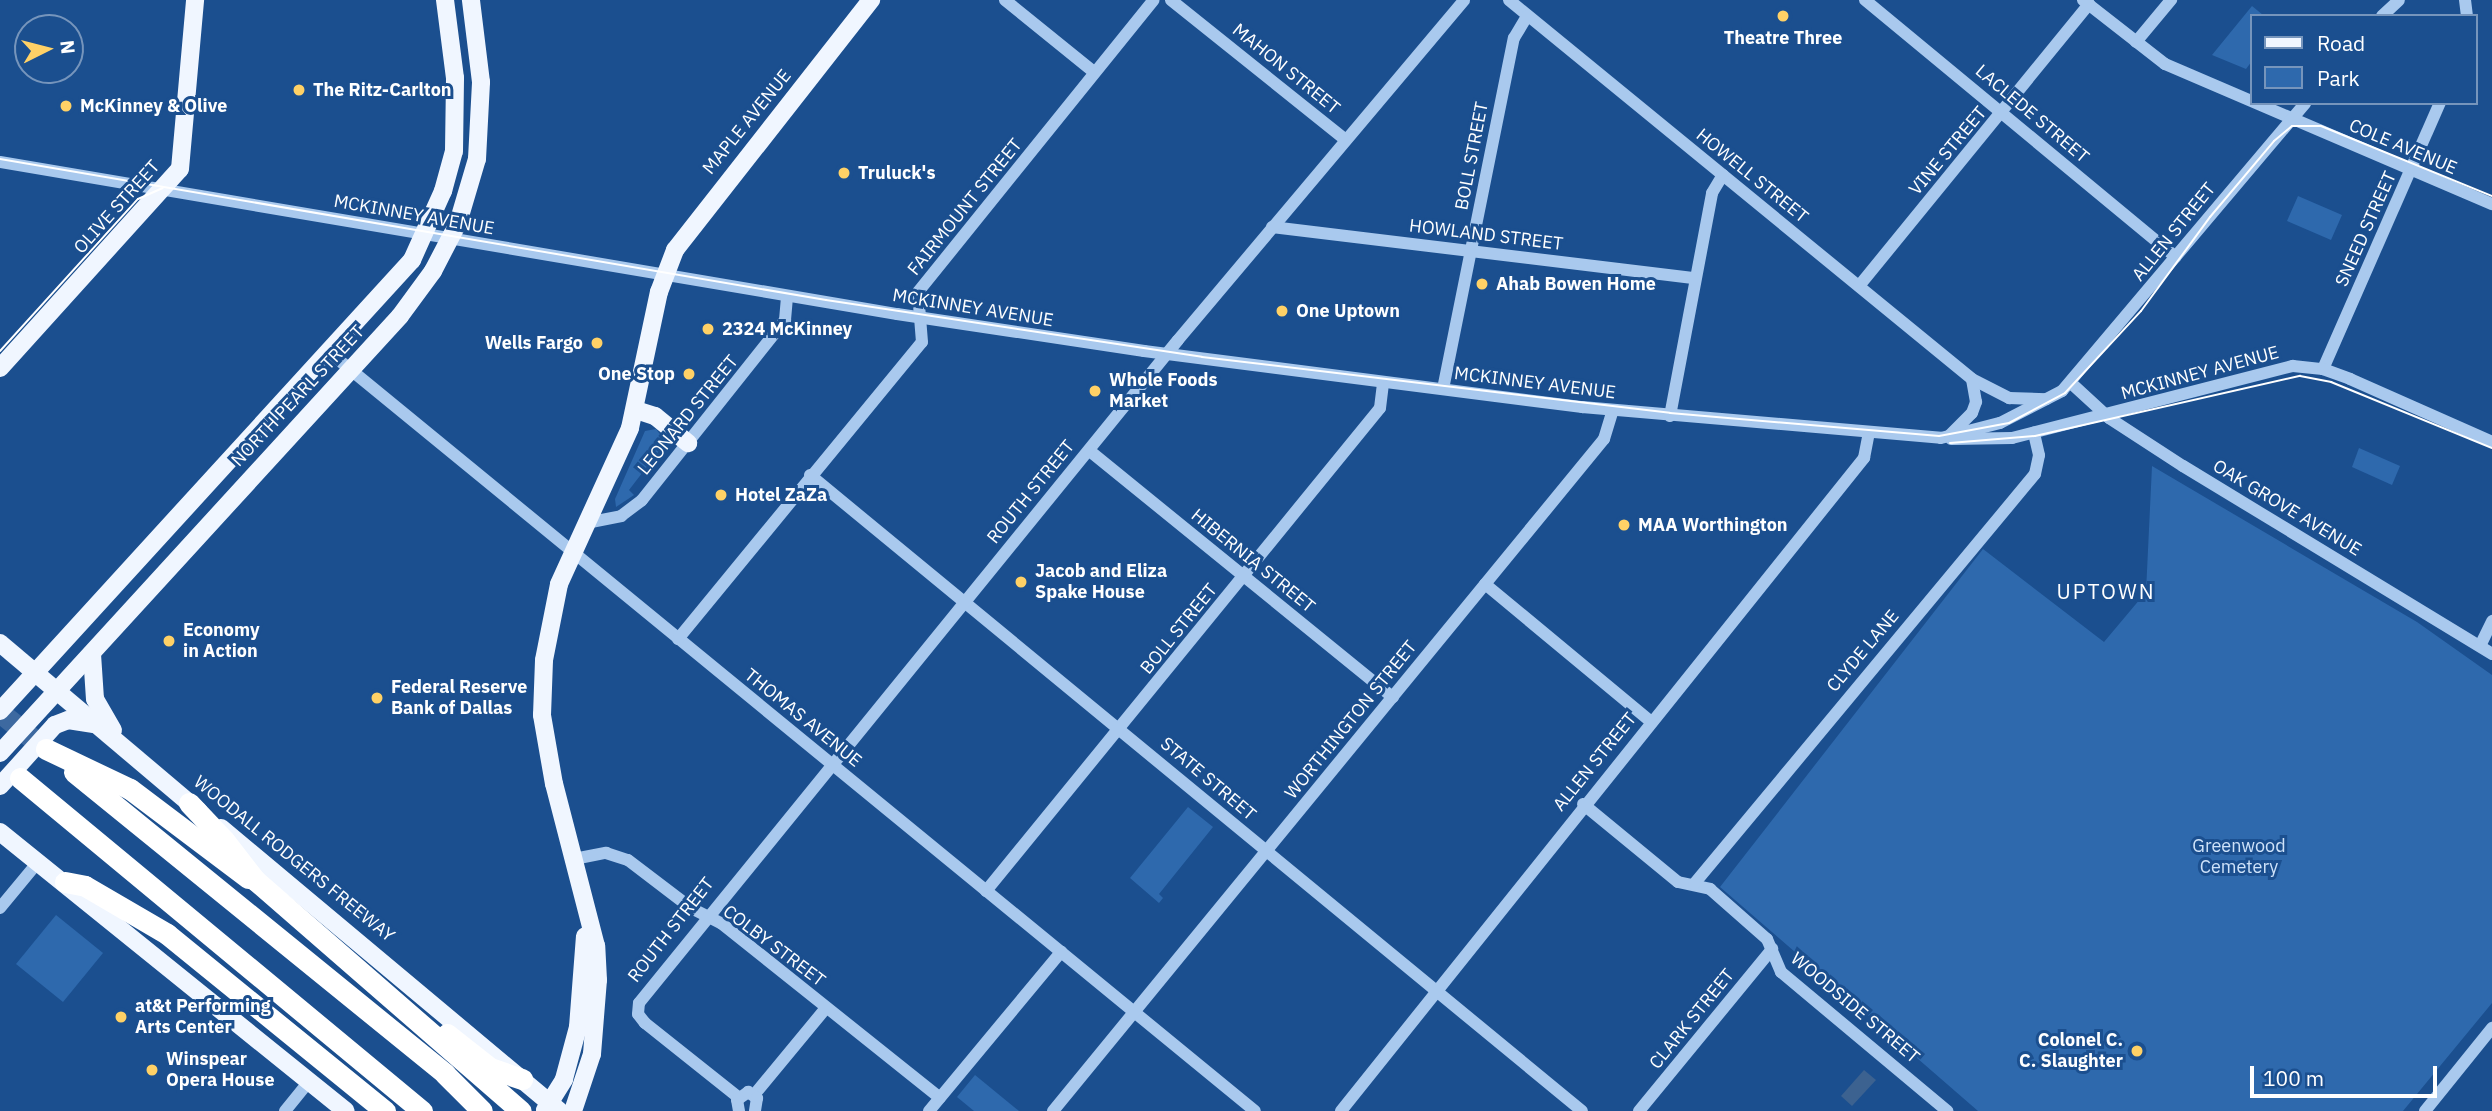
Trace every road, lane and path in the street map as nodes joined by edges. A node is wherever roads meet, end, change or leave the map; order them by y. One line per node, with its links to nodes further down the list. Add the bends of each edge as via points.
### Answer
1 (195, 0): 28 (main road, OLIVE STREET, via 183,155 180,169)
2 (445, 0): 31 (main road, NORTH PEARL STREET, via 455,78 454,151)
3 (471, 0): 32 (main road, NORTH PEARL STREET, via 480,60 481,129 470,189)
4 (871, 0): 35 (main road, MAPLE AVENUE, via 695,219)
5 (1005, 0): 17 (street)
6 (1154, 0): 17 (street, FAIRMOUNT STREET)
7 (1171, 0): 24 (street, MAHON STREET)
8 (1464, 0): 24 (street, ROUTH STREET)
9 (1509, 0): 15 (street, HOWELL STREET)
10 (1865, 0): 22 (street, LACLEDE STREET)
11 (2171, 0): 16 (street)
12 (2399, 0): 14 (street)
13 (2086, 2): 16 (street, COLE AVENUE); 22 (street, VINE STREET)
14 (2384, 14)
15 (1527, 16): 27 (street, HOWELL STREET); 33 (street, BOLL STREET, via 1514,38)
16 (2136, 43): 18 (street, COLE AVENUE, via 2165,64)
17 (1094, 72): 39 (street, FAIRMOUNT STREET, via 918,292)
18 (2250, 101)
19 (2259, 105): 23 (street, COLE AVENUE)
20 (2303, 105): 23 (street, ALLEN STREET)
21 (2439, 105): 26 (street, SNEED STREET)
22 (2003, 112): 34 (street, LACLEDE STREET); 37 (street, VINE STREET)
23 (2291, 119): 26 (street, COLE AVENUE); 34 (street, ALLEN STREET)
24 (1346, 140): 30 (street, ROUTH STREET)
25 (0, 162): 28 (street, MCKINNEY AVENUE)
26 (2411, 170): 29 (street, COLE AVENUE); 44 (street, SNEED STREET)
27 (1723, 175): 36 (street, via 1712,193); 37 (street, HOWELL STREET)
28 (162, 190): 31 (street, MCKINNEY AVENUE); 42 (main road, OLIVE STREET)
29 (2492, 204)
30 (1272, 227): 33 (street, HOWLAND STREET); 41 (street, ROUTH STREET)
31 (425, 235): 32 (street, MCKINNEY AVENUE); 40 (main road, NORTH PEARL STREET, via 398,280)
32 (450, 239): 35 (street, MCKINNEY AVENUE); 43 (main road, NORTH PEARL STREET, via 411,302)
33 (1471, 251): 36 (street, HOWLAND STREET); 48 (street, BOLL STREET)
34 (2176, 257): 47 (street, ALLEN STREET)
35 (664, 275): 38 (street, MCKINNEY AVENUE); 50 (main road, MAPLE AVENUE)
36 (1695, 278): 52 (street)
37 (1859, 286): 45 (street, HOWELL STREET)
38 (787, 296): 39 (street, MCKINNEY AVENUE); 58 (street, LEONARD STREET, via 785,320)
39 (920, 318): 41 (street, MCKINNEY AVENUE); 60 (street, FAIRMOUNT STREET, via 922,342)
40 (329, 352): 43 (street, THOMAS AVENUE); 72 (main road, NORTH PEARL STREET)
41 (1167, 354): 46 (street, MCKINNEY AVENUE); 59 (street, ROUTH STREET)
42 (0, 368)
43 (349, 369): 62 (street, THOMAS AVENUE); 70 (main road, NORTH PEARL STREET)
44 (2323, 369): 53 (street, MCKINNEY AVENUE, via 2283,368); 57 (street, MCKINNEY AVENUE)
45 (1972, 380): 49 (street, HOWELL STREET, via 2021,401); 56 (street, via 1976,401 1972,413)
46 (1384, 382): 48 (street, MCKINNEY AVENUE); 63 (street, BOLL STREET, via 1380,408)
47 (2071, 383): 49 (street, MCKINNEY AVENUE); 53 (street, OAK GROVE AVENUE)
48 (1443, 389): 51 (street, MCKINNEY AVENUE)
49 (2050, 398): 56 (street, MCKINNEY AVENUE, via 2000,423)
50 (636, 410): 58 (main road, via 655,416); 61 (main road, MAPLE AVENUE)
51 (1613, 410): 52 (street, MCKINNEY AVENUE); 64 (street, WORTHINGTON STREET, via 1604,439)
52 (1670, 416): 54 (street, MCKINNEY AVENUE)
53 (2107, 416): 55 (street, MCKINNEY AVENUE); 69 (street, OAK GROVE AVENUE)
54 (1869, 433): 56 (street, MCKINNEY AVENUE); 76 (street, ALLEN STREET, via 1866,455)
55 (2034, 433): 56 (street, MCKINNEY AVENUE, via 1979,442); 90 (street, CLYDE LANE, via 2039,455 2035,474)
56 (1948, 438)
57 (2492, 442)
58 (688, 443): 61 (street, LEONARD STREET, via 633,509)
59 (1091, 452): 63 (street, HIBERNIA STREET); 65 (street, ROUTH STREET)
60 (810, 475): 65 (street, STATE STREET); 67 (street, FAIRMOUNT STREET)
61 (586, 523): 62 (main road, MAPLE AVENUE)
62 (571, 551): 67 (street, THOMAS AVENUE); 87 (main road, MAPLE AVENUE, via 551,617 542,695 549,760)
63 (1244, 576): 74 (street, HIBERNIA STREET); 78 (street, BOLL STREET)
64 (1485, 584): 74 (street, WORTHINGTON STREET); 76 (street)
65 (968, 604): 78 (street, STATE STREET); 81 (street, ROUTH STREET)
66 (2492, 621): 69 (street)
67 (678, 639): 81 (street, THOMAS AVENUE)
68 (0, 643): 72 (main road, WOODALL RODGERS FREEWAY)
69 (2480, 646): 71 (street, OAK GROVE AVENUE)
70 (92, 654): 73 (main road, NORTH PEARL STREET); 79 (main road, via 94,699)
71 (2492, 654)
72 (36, 672): 73 (main road, WOODALL RODGERS FREEWAY); 75 (main road, NORTH PEARL STREET)
73 (58, 690): 77 (main road, WOODALL RODGERS FREEWAY); 80 (main road, NORTH PEARL STREET)
74 (1393, 696): 86 (street, WORTHINGTON STREET)
75 (0, 711)
76 (1650, 721): 84 (street, ALLEN STREET)
77 (94, 724): 79 (main road, WOODALL RODGERS FREEWAY); 82 (main road, via 68,720 55,725)
78 (1121, 729): 86 (street, STATE STREET); 91 (street, BOLL STREET)
79 (123, 748): 83 (main road, WOODALL RODGERS FREEWAY)
80 (0, 753)
81 (832, 765): 91 (street, THOMAS AVENUE); 94 (street, ROUTH STREET)
82 (10, 782): 108 (highway)
83 (189, 803): 102 (main road, WOODALL RODGERS FREEWAY); 114 (highway, bridge, via 255,880 464,1056)
84 (1583, 804): 90 (street, WOODSIDE STREET, via 1678,882); 97 (street, ALLEN STREET)
85 (2, 832): 88 (main road)
86 (1266, 851): 97 (street, STATE STREET); 99 (street, WORTHINGTON STREET)
87 (575, 859): 93 (main road, MAPLE AVENUE); 94 (street, COLBY STREET, via 617,855)
88 (38, 862): 89 (main road); 92 (street)
89 (65, 882): 103 (main road); 111 (highway, via 85,886 167,934)
90 (1694, 884): 95 (street, WOODSIDE STREET, via 1719,897 1764,935)
91 (986, 891): 96 (street, THOMAS AVENUE)
92 (0, 908)
93 (586, 908): 107 (main road, via 578,1027); 115 (main road, via 596,946 597,1020 587,1079)
94 (707, 916): 98 (street, COLBY STREET); 105 (street, ROUTH STREET, via 639,1003 638,1014)
95 (1772, 949): 123 (street, CLARK STREET); 124 (street, WOODSIDE STREET, via 1781,972)
96 (1061, 952): 99 (street, THOMAS AVENUE); 106 (street)
97 (1436, 991): 121 (street, ALLEN STREET); 122 (street, STATE STREET)
98 (827, 1008): 104 (street); 106 (street, COLBY STREET)
99 (1134, 1012): 119 (street, WORTHINGTON STREET); 120 (street, THOMAS AVENUE)
100 (2492, 1028): 125 (street)
101 (490, 1068): 102 (highway); 112 (highway, via 171,818 130,789 46,749 445,1074); 113 (highway, via 506,1084)
102 (522, 1079): 107 (main road, WOODALL RODGERS FREEWAY)
103 (309, 1081): 109 (street); 110 (main road)
104 (754, 1095): 105 (street); 117 (street)
105 (738, 1097): 116 (street)
106 (940, 1098): 118 (street)
107 (551, 1108)
108 (419, 1109)
109 (285, 1111)
110 (346, 1111)
111 (385, 1111)
112 (482, 1111)
113 (510, 1111)
114 (521, 1111)
115 (573, 1111)
116 (739, 1111)
117 (755, 1111)
118 (929, 1111)
119 (1053, 1111)
120 (1255, 1111)
121 (1341, 1111)
122 (1582, 1111)
123 (1639, 1111)
124 (1947, 1111)
125 (2425, 1111)

